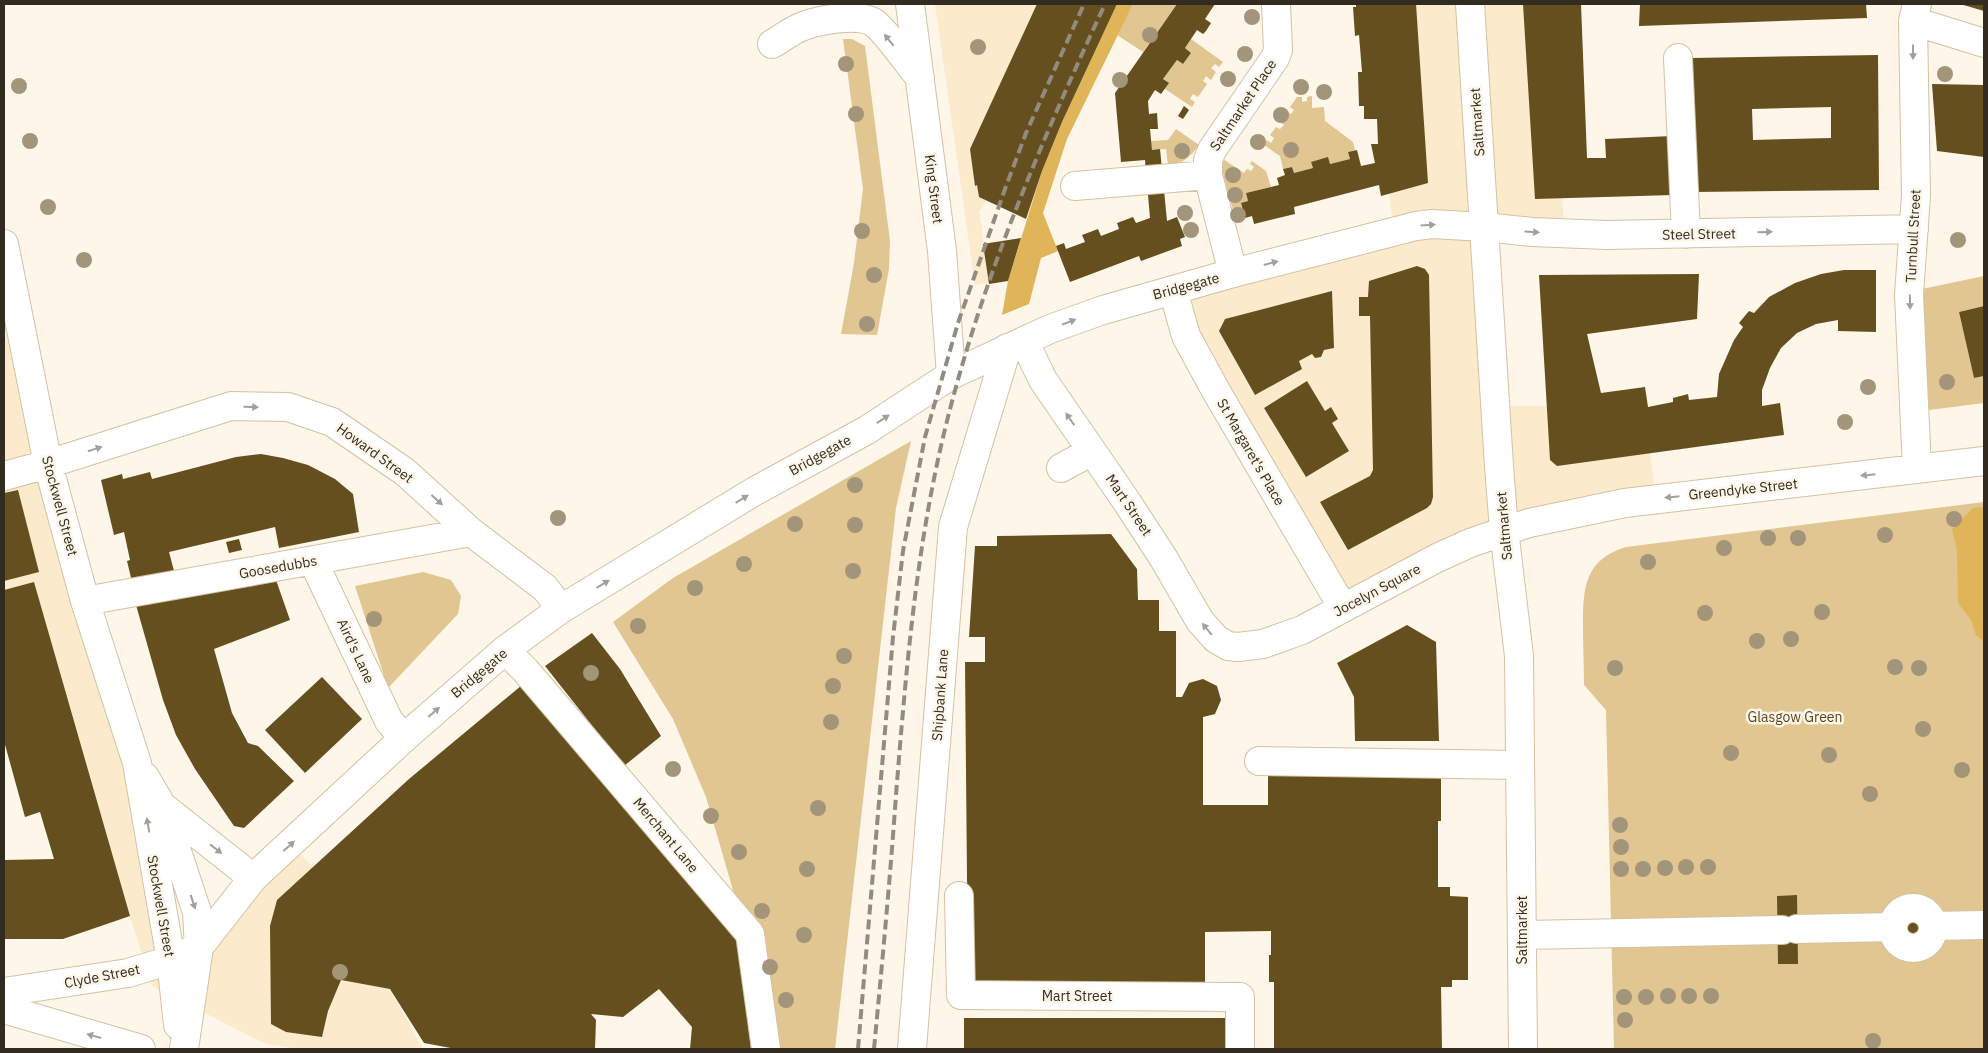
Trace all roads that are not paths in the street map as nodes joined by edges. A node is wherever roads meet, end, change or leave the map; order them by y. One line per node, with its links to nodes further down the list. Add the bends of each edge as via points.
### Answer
1 (910, 4): 8 (street, King Street)
2 (1276, 4): 9 (street, Saltmarket Place, via 1276,58 1212,150 1207,165)
3 (1470, 4): 11 (street, Saltmarket)
4 (1915, 12): 5 (street); 12 (street, Turnbull Street, one-way to 12)
5 (1984, 43)
6 (772, 44): 8 (street, one-way to 6, via 880,28 867,20 821,21 801,27)
7 (1678, 58): 13 (street)
8 (920, 78): 18 (street, King Street, via 942,251)
9 (1208, 176): 10 (street); 15 (street, Saltmarket Place)
10 (1075, 186)
11 (1484, 227): 13 (street, Steel Street, one-way to 13, via 1607,235); 15 (street, Bridgegate, one-way to 11, via 1416,226); 25 (street, Saltmarket)
12 (1914, 229): 13 (street, Steel Street, one-way to 12); 23 (street, Turnbull Street, one-way to 23, via 1909,295)
13 (1686, 234)
14 (4, 244): 21 (street, Stockwell Street)
15 (1233, 273): 16 (street, Bridgegate)
16 (1173, 290): 17 (street, Bridgegate, one-way to 16, via 1103,310); 29 (street, St Margaret's Place, via 1186,336)
17 (1015, 345): 18 (street, Bridgegate); 19 (street, Mart Street, one-way to 17); 49 (street, Shipbank Lane, via 953,527)
18 (951, 375): 30 (street, Bridgegate, one-way to 18, via 755,491 866,430)
19 (1092, 451): 22 (street); 31 (street, Mart Street, one-way to 19, via 1228,646 1208,632)
20 (1984, 461): 23 (street, Greendyke Street)
21 (48, 464): 24 (street, Howard Street); 26 (street, Howard Street, one-way to 26, via 231,406 288,407 332,422 405,472); 28 (street, Stockwell Street)
22 (1061, 468)
23 (1917, 469): 25 (street, Greendyke Street, one-way to 25, via 1625,503)
24 (4, 476)
25 (1504, 530): 29 (street, Jocelyn Square, via 1437,558); 36 (street, Saltmarket, via 1517,634)
26 (471, 532): 27 (street, Goosedubbs); 30 (street, Howard Street, via 545,588)
27 (313, 561): 28 (street, Goosedubbs); 33 (street, Aird's Lane, via 389,721)
28 (85, 600): 35 (street, Stockwell Street)
29 (1343, 608): 31 (street, Jocelyn Square, via 1285,637)
30 (561, 609): 32 (street, Bridgegate)
31 (1249, 646)
32 (505, 650): 33 (street, Bridgegate, one-way to 32); 48 (street, Merchant Lane, via 750,934)
33 (404, 738): 38 (street, Bridgegate, one-way to 33)
34 (1259, 761): 36 (street)
35 (137, 763): 37 (street, Stockwell Street); 43 (street, Stockwell Street, one-way to 35)
36 (1520, 765): 41 (street, Saltmarket)
37 (162, 806): 38 (street, Stockwell Street, one-way to 38); 42 (street, Stockwell Street, one-way to 42, via 196,912)
38 (253, 878): 42 (street, Clyde Street)
39 (959, 896): 50 (street, Mart Street, via 961,995 1240,997)
40 (1984, 926): 41 (street, via 1933,926 1926,913 1914,908 1898,915 1893,927)
41 (1522, 935): 51 (street, Saltmarket)
42 (199, 947): 43 (street, Clyde Street); 47 (street, Stockwell Street)
43 (170, 960): 44 (street, Clyde Street, via 128,973); 47 (street, Stockwell Street)
44 (4, 992)
45 (4, 1009): 46 (street, one-way to 45)
46 (141, 1049)
47 (182, 1049)
48 (766, 1049)
49 (912, 1049)
50 (1240, 1049)
51 (1523, 1049)

